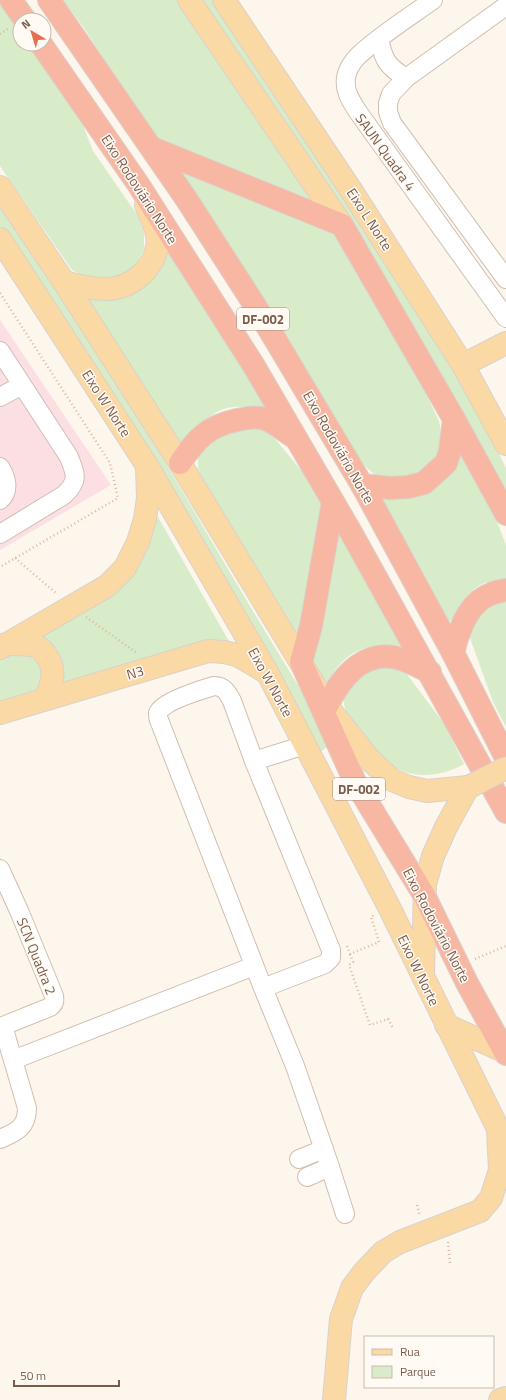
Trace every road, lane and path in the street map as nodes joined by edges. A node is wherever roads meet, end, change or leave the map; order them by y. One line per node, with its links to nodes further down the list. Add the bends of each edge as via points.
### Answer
1 (11, 0): 7 (highway)
2 (49, 0): 13 (highway, Eixo Rodoviário Norte / DF-002)
3 (189, 0): 16 (main road, Eixo L Norte)
4 (224, 0): 23 (main road, Eixo L Norte, via 351,190)
5 (433, 0): 10 (street, SAUN Quadra 4)
6 (506, 6): 12 (street, SAUN Quadra 4)
7 (15, 12)
8 (12, 27): 9 (path)
9 (0, 34)
10 (379, 39): 12 (street, via 383,57 389,66); 20 (street, SAUN Quadra 4, via 352,63 346,76 349,98)
11 (47, 52): 14 (highway, Eixo Rodoviário Norte / DF-002)
12 (406, 78): 18 (street, SAUN Quadra 4, via 391,94 388,103 392,123)
13 (152, 148): 16 (highway); 32 (highway, Eixo Rodoviário Norte / DF-002, via 254,304)
14 (138, 184): 19 (main road, via 156,230 157,246 145,273 137,279 108,289 86,288); 28 (highway, Eixo Rodoviário Norte / DF-002)
15 (0, 187): 19 (main road, Eixo W Norte)
16 (342, 225): 26 (highway)
17 (0, 239): 30 (main road, Eixo W Norte)
18 (506, 279)
19 (64, 282): 29 (main road, Eixo W Norte)
20 (506, 318)
21 (506, 343): 23 (main road)
22 (0, 351): 24 (street)
23 (463, 365): 27 (main road, Eixo L Norte)
24 (22, 385): 25 (street); 36 (street, via 69,457 75,472 75,481 64,496)
25 (0, 397)
26 (454, 419): 32 (highway, via 446,463 424,483 408,488); 35 (highway)
27 (504, 433)
28 (299, 441): 29 (highway, via 275,424 248,417 224,422 204,433); 34 (highway, Eixo Rodoviário Norte / DF-002)
29 (180, 463): 42 (main road, Eixo W Norte)
30 (146, 464): 39 (main road, via 148,498 145,519 138,542 125,568 107,586); 44 (main road, Eixo W Norte)
31 (0, 467): 33 (street, via 7,490)
32 (362, 484): 41 (highway, Eixo Rodoviário Norte / DF-002)
33 (0, 500)
34 (333, 502): 42 (highway, via 311,626); 45 (highway, Eixo Rodoviário Norte / DF-002)
35 (506, 514)
36 (0, 534)
37 (15, 558): 39 (path)
38 (506, 590): 41 (highway, via 490,594 476,604 464,620)
39 (70, 606): 40 (main road); 43 (path)
40 (3, 646): 46 (main road, via 32,645 42,649 54,670)
41 (453, 653): 50 (highway, Eixo Rodoviário Norte / DF-002)
42 (301, 662): 47 (main road, Eixo W Norte); 56 (highway, Eixo Rodoviário Norte / DF-002, via 355,782)
43 (156, 666): 44 (main road, N3, via 208,652 224,652 237,655); 46 (main road, N3)
44 (267, 672): 49 (main road, Eixo W Norte)
45 (430, 672): 47 (highway, via 404,660 388,657 370,659 346,676 335,690); 54 (highway, Eixo Rodoviário Norte / DF-002)
46 (46, 698): 48 (main road, N3)
47 (328, 706): 53 (main road, Eixo W Norte, via 370,760 392,780 409,788 427,791)
48 (0, 712)
49 (305, 745): 51 (street); 57 (main road, Eixo W Norte)
50 (506, 758)
51 (254, 761): 58 (street); 62 (street, via 232,701 228,693 218,686 171,701 159,711 159,720)
52 (506, 768): 53 (main road, bridge)
53 (470, 786): 56 (main road, via 446,827 433,856)
54 (506, 812)
55 (0, 869): 68 (street, SCN Quadra 2, via 55,1001 50,1007 3,1026)
56 (424, 895): 63 (main road); 67 (highway, Eixo Rodoviário Norte / DF-002, via 467,983)
57 (389, 907): 60 (path, via 370,917 379,942); 63 (main road, Eixo W Norte)
58 (329, 945): 60 (path, via 346,943); 64 (street, via 331,958 328,961)
59 (506, 946): 61 (path)
60 (350, 954): 66 (path, via 353,962 349,965 370,1025 388,1019)
61 (472, 960)
62 (254, 966): 64 (street); 68 (street)
63 (423, 978): 65 (main road, Eixo W Norte)
64 (263, 988): 71 (street)
65 (446, 1025): 67 (main road); 69 (main road, Eixo W Norte)
66 (393, 1028)
67 (505, 1052)
68 (14, 1060): 70 (street, SCN Quadra 2, via 28,1116 18,1131)
69 (502, 1137): 79 (main road, via 500,1170 491,1198 480,1211 394,1245 383,1252 352,1288 341,1319)
70 (0, 1139)
71 (324, 1149): 72 (street); 73 (street)
72 (299, 1159)
73 (330, 1167): 74 (street); 75 (street)
74 (307, 1177)
75 (345, 1214)
76 (448, 1239): 77 (path)
77 (450, 1263)
78 (506, 1398): 80 (main road)
79 (334, 1400)
80 (500, 1400)

